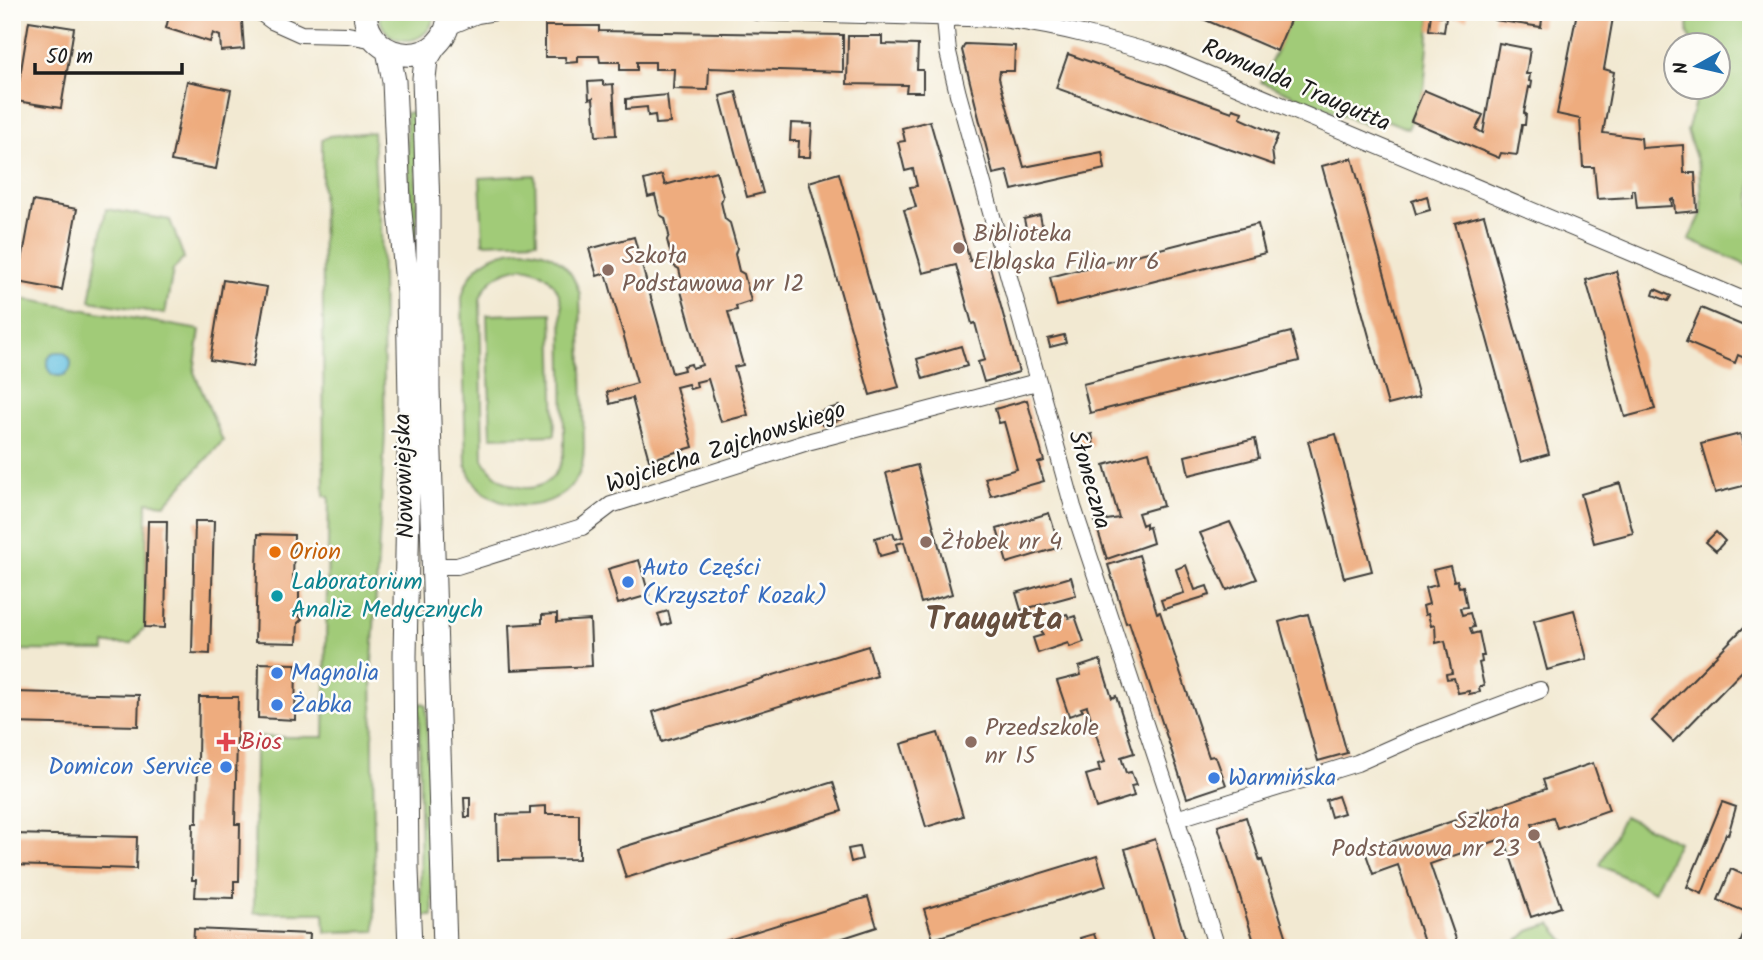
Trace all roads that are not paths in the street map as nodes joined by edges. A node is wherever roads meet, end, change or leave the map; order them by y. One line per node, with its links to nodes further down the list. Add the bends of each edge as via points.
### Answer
1 (260, 12): 7 (street, via 301,34 348,35)
2 (365, 12): 7 (street, Nowowiejska)
3 (495, 12): 6 (street)
4 (757, 12): 5 (street, Romualda Traugutta)
5 (945, 18): 9 (street, Romualda Traugutta, via 1036,23 1167,57); 10 (street, Słoneczna, via 950,62)
6 (449, 20): 8 (street, Nowowiejska)
7 (381, 45): 8 (street, via 406,55); 14 (street, Nowowiejska, via 394,80 408,293 405,668)
8 (434, 47): 11 (street, Nowowiejska, via 424,78)
9 (1751, 303)
10 (1037, 382): 11 (street, Wojciecha Zajchowskiego, via 856,429 652,490 611,505 582,527 457,566); 13 (street, Słoneczna, via 1088,554)
11 (433, 566): 15 (street, Nowowiejska)
12 (1540, 690): 13 (street, via 1357,763)
13 (1176, 818): 16 (street, Słoneczna)
14 (410, 948)
15 (445, 948)
16 (1217, 948)

